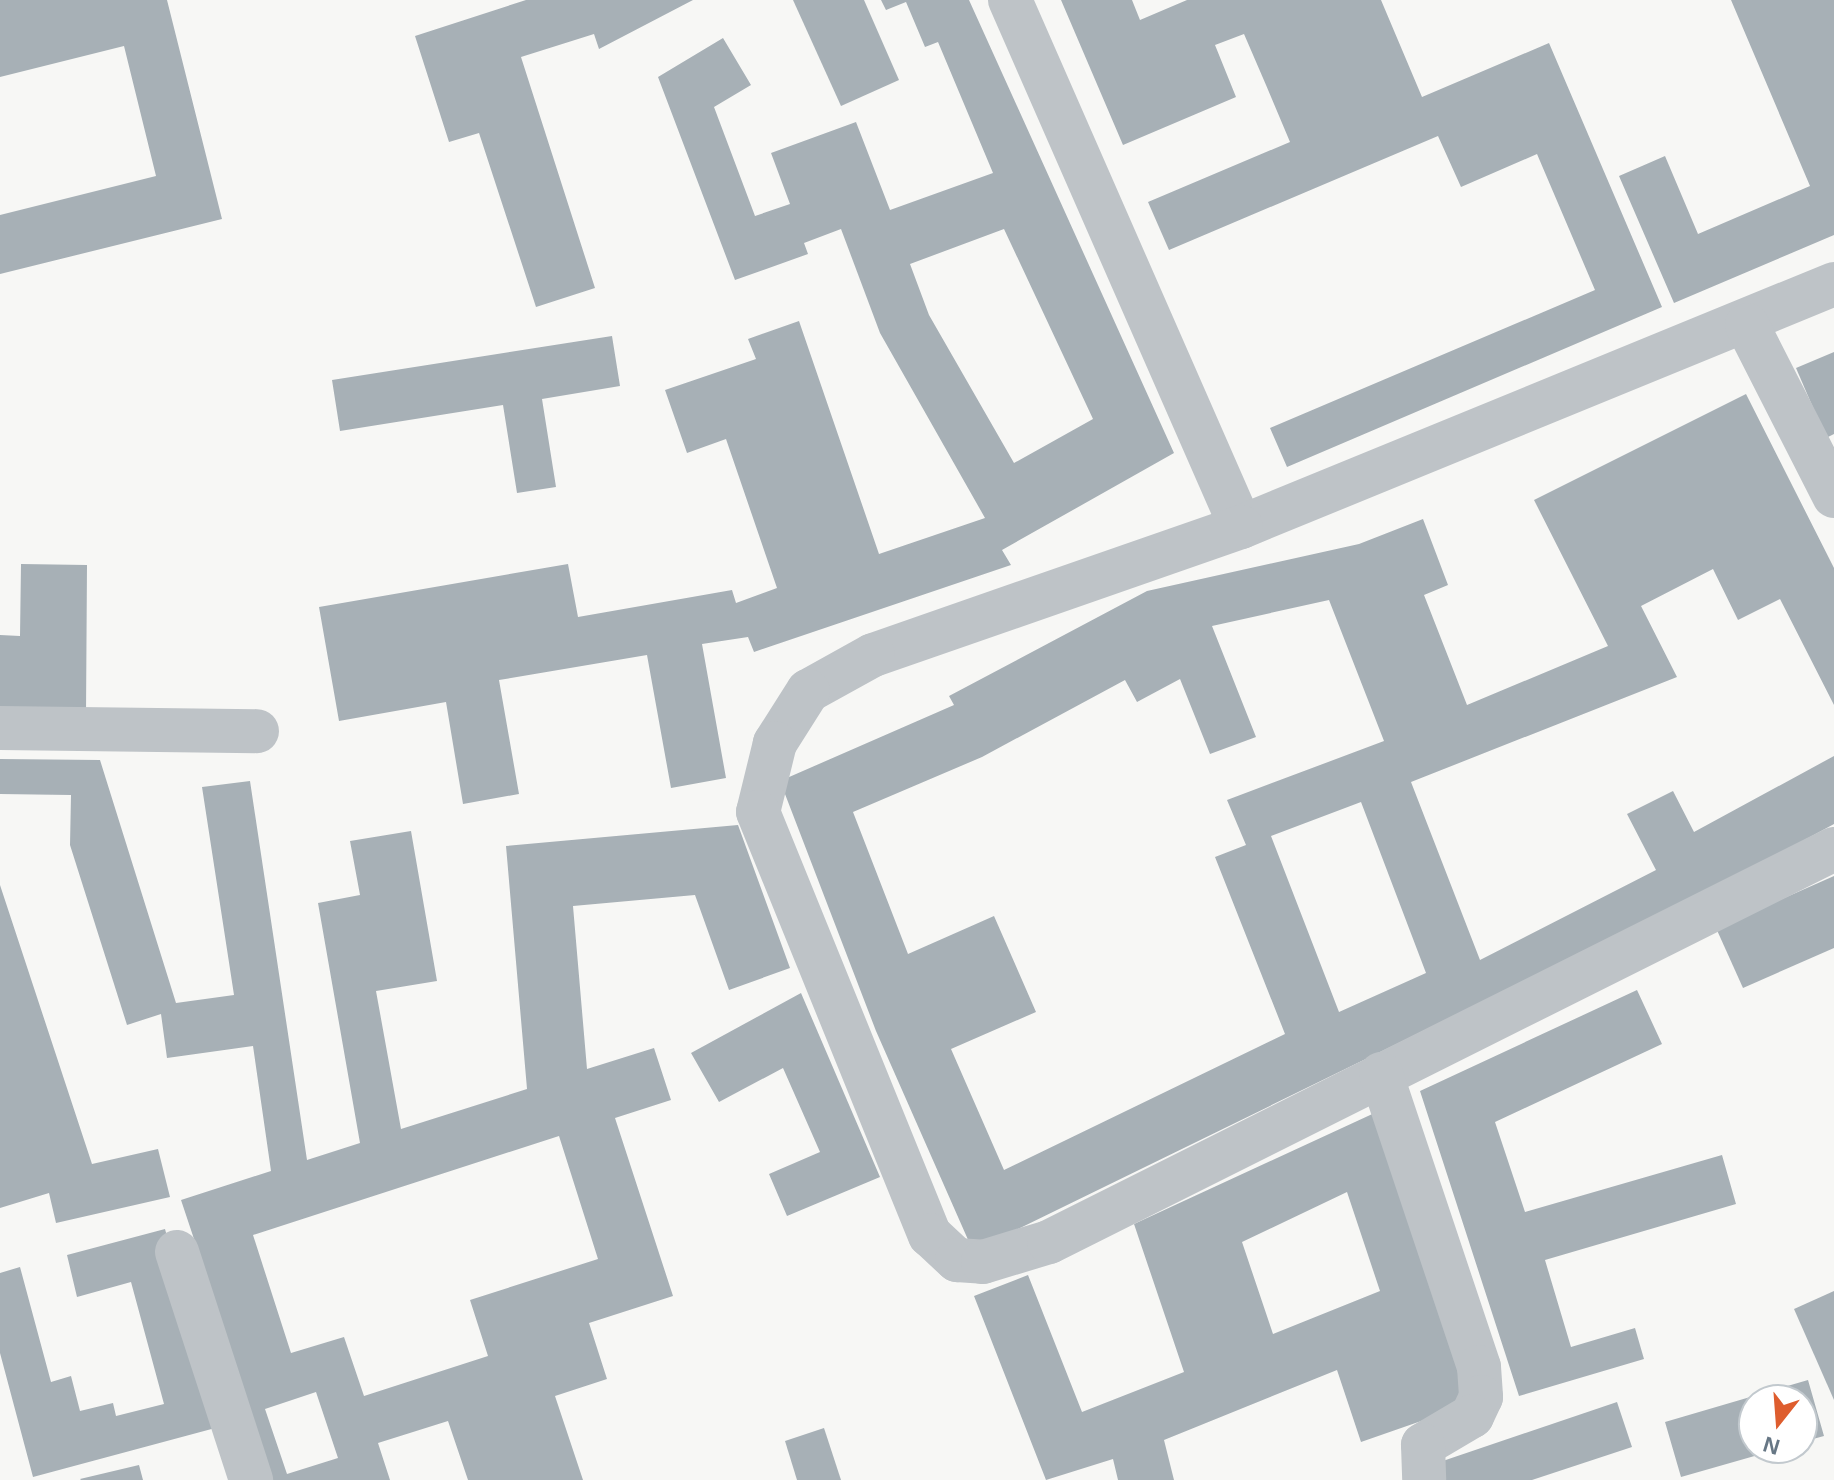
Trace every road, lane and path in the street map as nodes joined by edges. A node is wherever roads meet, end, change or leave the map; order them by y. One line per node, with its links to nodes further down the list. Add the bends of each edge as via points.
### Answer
1 (1010, 0): 5 (street)
2 (1834, 284): 3 (street)
3 (1747, 325): 4 (street); 5 (street)
4 (1834, 496)
5 (1241, 527): 9 (street, via 873,655 808,691 775,743 758,812 930,1235 957,1260 983,1262 1049,1242)
6 (0, 728): 7 (street)
7 (257, 731)
8 (1834, 849): 9 (street)
9 (1381, 1074): 12 (street, via 1479,1367 1481,1397 1472,1416 1423,1445)
10 (177, 1252): 11 (street)
11 (251, 1480)
12 (1424, 1480)

